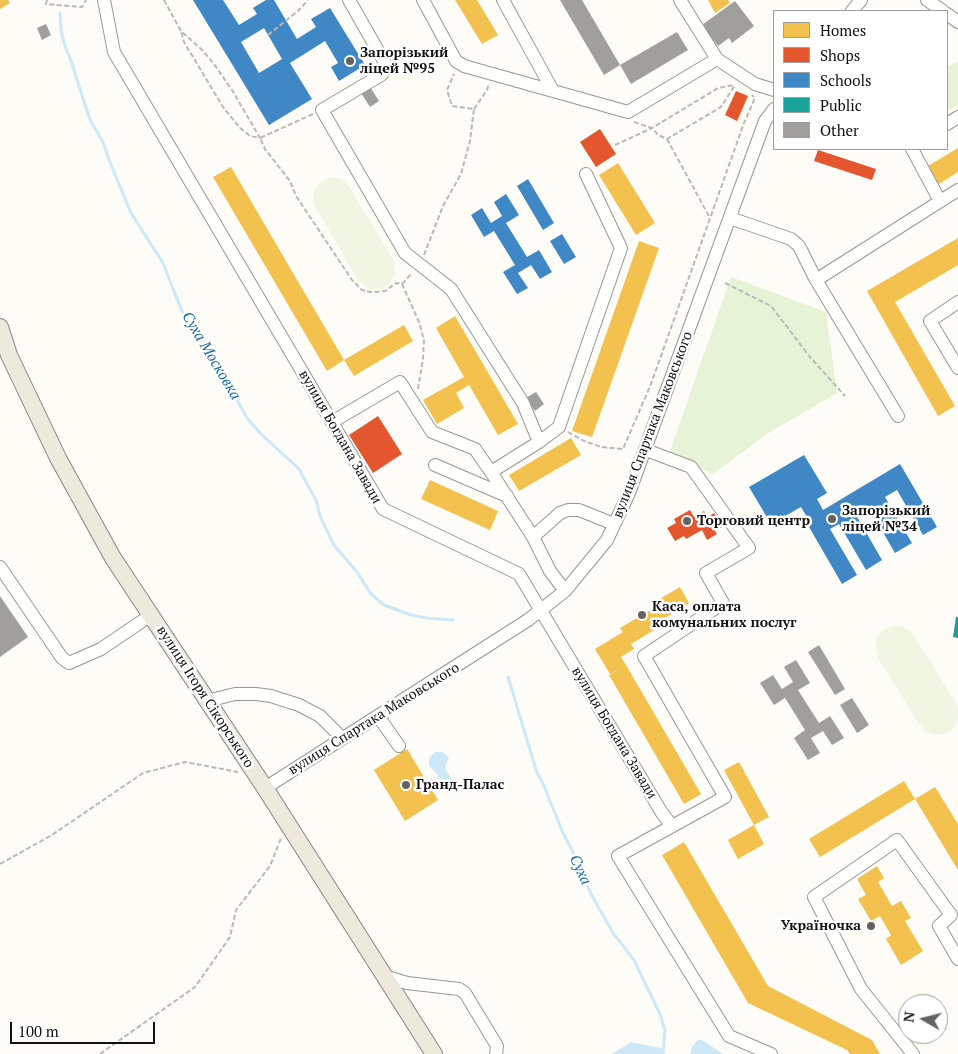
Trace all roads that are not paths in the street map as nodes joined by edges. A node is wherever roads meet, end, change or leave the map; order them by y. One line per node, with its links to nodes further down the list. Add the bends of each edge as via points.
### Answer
1 (104, 0): 24 (street, вулиця Богдана Завади, via 114,52)
2 (349, 0): 25 (street, via 385,63 385,70 322,110 405,253 451,289 523,403)
3 (423, 0): 12 (street, via 456,61)
4 (503, 0): 12 (street)
5 (680, 0): 10 (street)
6 (861, 0): 8 (street)
7 (927, 0): 9 (street)
8 (853, 10)
9 (942, 10)
10 (717, 59): 11 (street, via 755,84); 12 (street, via 628,112)
11 (773, 90)
12 (553, 91)
13 (773, 110): 18 (street, вулиця Спартака Маковського, via 765,121)
14 (913, 150): 17 (street)
15 (586, 174): 25 (street, via 621,248 559,427)
16 (958, 190): 17 (street)
17 (940, 202): 19 (street)
18 (730, 218): 19 (street, via 791,239 799,246); 26 (street, вулиця Спартака Маковського)
19 (816, 280): 23 (street)
20 (958, 302): 22 (street, via 930,321)
21 (0, 328): 35 (main road, вулиця Ігоря Сікорського, via 9,355 58,458 112,558)
22 (958, 368)
23 (898, 416)
24 (332, 422): 28 (street, via 400,382 432,432 475,449); 34 (street, вулиця Богдана Завади, via 383,509 519,574)
25 (539, 442): 28 (street)
26 (646, 450): 30 (street, вулиця Спартака Маковського); 41 (street, via 691,467 749,548 706,573 723,603 644,656 725,797)
27 (435, 465): 29 (street)
28 (492, 472): 29 (street)
29 (507, 496): 31 (street)
30 (614, 524): 31 (street, via 579,510 568,510 560,513); 33 (street, вулиця Спартака Маковського, via 606,540)
31 (533, 537): 33 (street, via 550,571)
32 (0, 567): 35 (street, via 62,658 69,662 101,649)
33 (566, 591): 34 (street, вулиця Спартака Маковського)
34 (541, 611): 37 (street, вулиця Спартака Маковського); 41 (street, вулиця Богдана Завади)
35 (150, 615): 36 (main road, вулиця Ігоря Сікорського)
36 (208, 701): 38 (street, via 235,694 271,696 320,716); 40 (main road, вулиця Ігоря Сікорського)
37 (378, 716): 38 (street, вулиця Спартака Маковського); 39 (street)
38 (342, 738): 40 (street, вулиця Спартака Маковського)
39 (399, 746)
40 (261, 782): 43 (main road, вулиця Ігоря Сікорського)
41 (672, 826): 46 (street, via 618,856 729,1036)
42 (958, 959): 47 (street, via 939,926 951,915 897,840 814,897 861,989)
43 (384, 976): 44 (main road, вулиця Ігоря Сікорського); 45 (street, via 465,992 497,1046)
44 (434, 1054)
45 (496, 1054)
46 (771, 1054)
47 (914, 1054)

